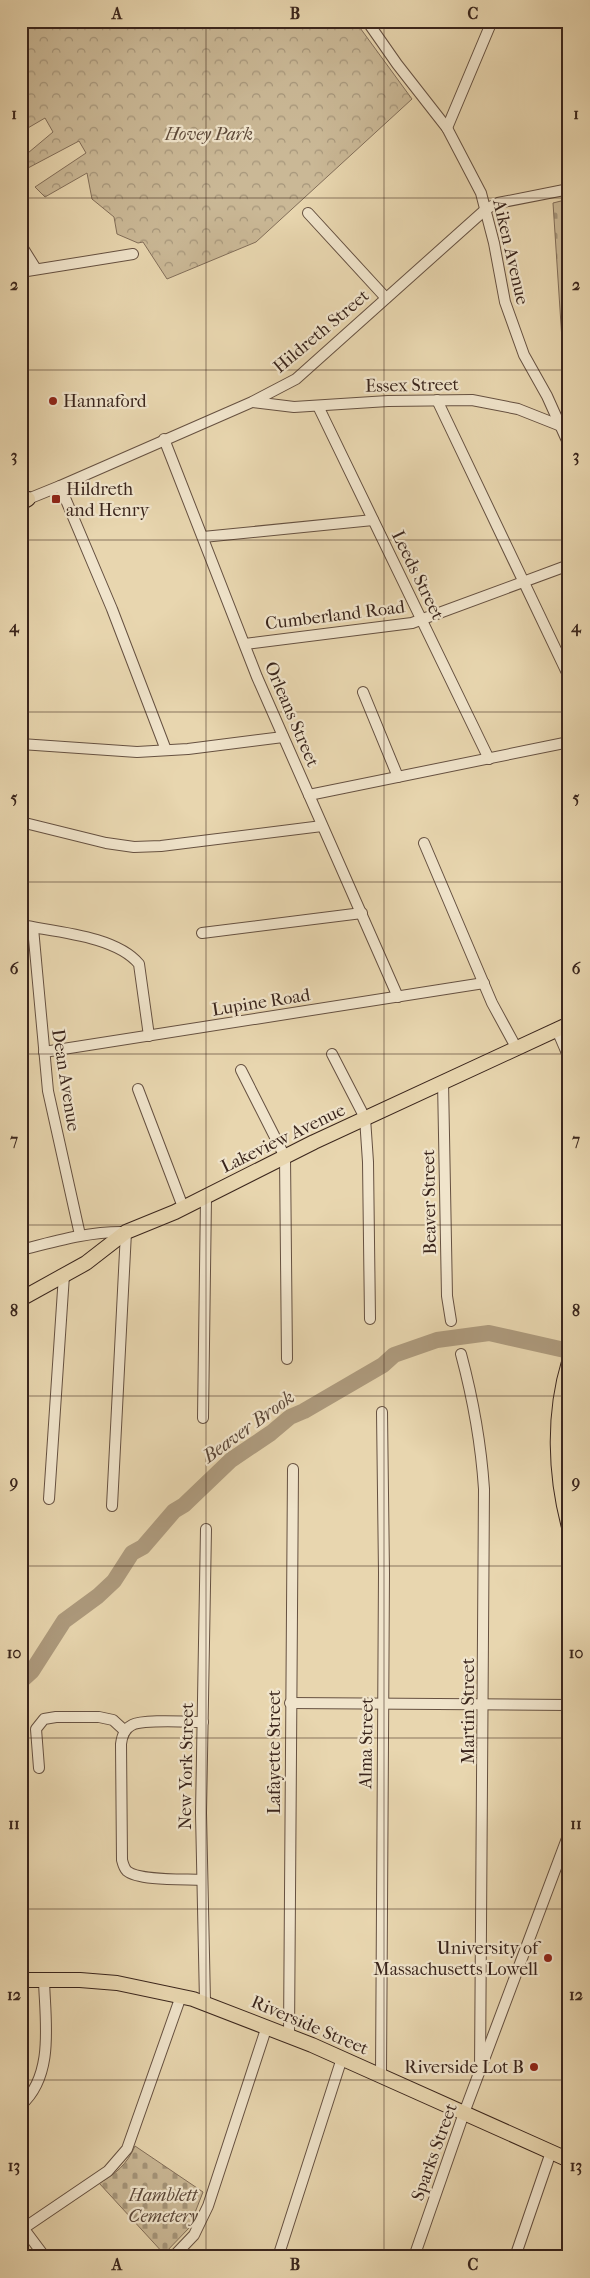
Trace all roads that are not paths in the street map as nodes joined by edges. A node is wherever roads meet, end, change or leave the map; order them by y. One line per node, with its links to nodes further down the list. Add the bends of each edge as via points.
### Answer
1 (367, 21): 3 (street, Aiken Avenue)
2 (492, 21): 3 (street)
3 (447, 128): 5 (street, Aiken Avenue)
4 (569, 189): 5 (street, Hildreth Street, via 498,203)
5 (486, 209): 11 (street, Hildreth Street); 15 (street, Aiken Avenue, via 505,302 524,355)
6 (308, 213): 11 (street)
7 (21, 245): 9 (street)
8 (133, 254): 9 (street)
9 (36, 269): 10 (street)
10 (21, 272)
11 (386, 298): 13 (street, Hildreth Street, via 296,379)
12 (437, 400): 14 (street, Essex Street); 15 (street, Essex Street, via 472,400 502,405); 24 (street)
13 (252, 402): 14 (street, Essex Street); 17 (street, Hildreth Street)
14 (318, 406): 21 (street, Leeds Street)
15 (559, 425): 16 (street, Essex Street); 18 (street, Aiken Avenue)
16 (569, 429)
17 (164, 439): 19 (street, Hildreth Street); 22 (street, Orleans Street)
18 (569, 445)
19 (60, 486): 20 (street, Hildreth Street); 32 (street)
20 (24, 500)
21 (373, 520): 22 (street); 25 (street, Leeds Street)
22 (203, 537): 26 (street, Orleans Street)
23 (569, 565): 24 (street, Cumberland Road)
24 (523, 581): 25 (street, Cumberland Road); 27 (street)
25 (422, 619): 26 (street, Cumberland Road, via 412,623); 33 (street, Leeds Street)
26 (245, 644): 29 (street, Orleans Street)
27 (569, 677)
28 (363, 692): 34 (street)
29 (283, 737): 32 (street); 35 (street, Orleans Street)
30 (569, 742): 33 (street)
31 (21, 744): 32 (street, via 137,752)
32 (166, 750)
33 (489, 759): 34 (street)
34 (398, 777): 35 (street)
35 (309, 795): 37 (street, Orleans Street)
36 (21, 822): 37 (street, via 134,847)
37 (322, 826): 39 (street, Orleans Street)
38 (424, 842): 43 (street)
39 (362, 913): 42 (street); 44 (street, Orleans Street)
40 (21, 925): 41 (street)
41 (33, 928): 46 (street, via 102,942 135,959 139,964); 48 (street, Dean Avenue)
42 (202, 933)
43 (484, 983): 44 (street, Lupine Road); 47 (street)
44 (398, 997): 46 (street, Lupine Road)
45 (563, 1027): 47 (main road, Lakeview Avenue); 50 (street)
46 (149, 1036): 48 (street, Lupine Road)
47 (517, 1049): 52 (main road, Lakeview Avenue)
48 (44, 1052): 61 (street, Dean Avenue, via 50,1104)
49 (332, 1054): 55 (street)
50 (569, 1058)
51 (242, 1070): 56 (street)
52 (443, 1081): 55 (main road, Lakeview Avenue); 66 (street, Beaver Street, via 446,1289)
53 (138, 1089): 58 (street)
54 (569, 1097): 60 (street)
55 (365, 1118): 56 (main road, Lakeview Avenue); 65 (street)
56 (285, 1157): 57 (main road, Lakeview Avenue); 68 (street)
57 (206, 1197): 58 (main road, Lakeview Avenue); 71 (street)
58 (183, 1207): 59 (main road, Lakeview Avenue)
59 (126, 1232): 61 (street); 63 (main road, Lakeview Avenue, via 86,1263); 74 (street)
60 (569, 1234)
61 (80, 1235): 62 (street)
62 (21, 1250)
63 (64, 1275): 64 (main road, Lakeview Avenue); 73 (street)
64 (21, 1298)
65 (370, 1320)
66 (451, 1321)
67 (461, 1354): 80 (street, Martin Street, via 475,1410 482,1458)
68 (287, 1359)
69 (569, 1362): 75 (main road, via 559,1410 559,1458)
70 (382, 1412): 78 (street, Alma Street)
71 (203, 1418)
72 (293, 1469): 77 (street, Lafayette Street)
73 (49, 1499)
74 (112, 1506)
75 (569, 1527)
76 (206, 1529): 81 (street, New York Street)
77 (290, 1703): 78 (street); 91 (street, Lafayette Street)
78 (382, 1705): 80 (street); 94 (street, Alma Street)
79 (569, 1705): 80 (street)
80 (484, 1706): 93 (street, Martin Street)
81 (203, 1722): 82 (street, via 139,1722); 85 (street, New York Street)
82 (125, 1731): 83 (street, via 106,1718 44,1719 36,1729); 85 (street, via 122,1734 122,1860 126,1870 134,1875)
83 (39, 1768)
84 (569, 1833): 93 (street, Sparks Street)
85 (202, 1880): 89 (street, New York Street)
86 (21, 1980): 87 (main road, Riverside Street)
87 (44, 1980): 88 (main road, Riverside Street, via 117,1983); 95 (street, via 42,2073 32,2093)
88 (182, 1996): 89 (main road, Riverside Street); 99 (street, via 127,2149 108,2171)
89 (205, 2002): 90 (main road, Riverside Street)
90 (267, 2026): 91 (main road, Riverside Street); 101 (street, via 211,2199 194,2235)
91 (289, 2036): 92 (main road, Riverside Street)
92 (342, 2058): 94 (main road, Riverside Street); 102 (street)
93 (480, 2071): 96 (street, Sparks Street)
94 (381, 2075): 96 (main road, Riverside Street)
95 (21, 2104)
96 (464, 2113): 97 (main road, Riverside Street); 103 (street, Sparks Street)
97 (551, 2152): 98 (main road, Riverside Street); 104 (street)
98 (569, 2160)
99 (23, 2227): 100 (street)
100 (45, 2257)
101 (173, 2257)
102 (278, 2257)
103 (414, 2257)
104 (515, 2257)

